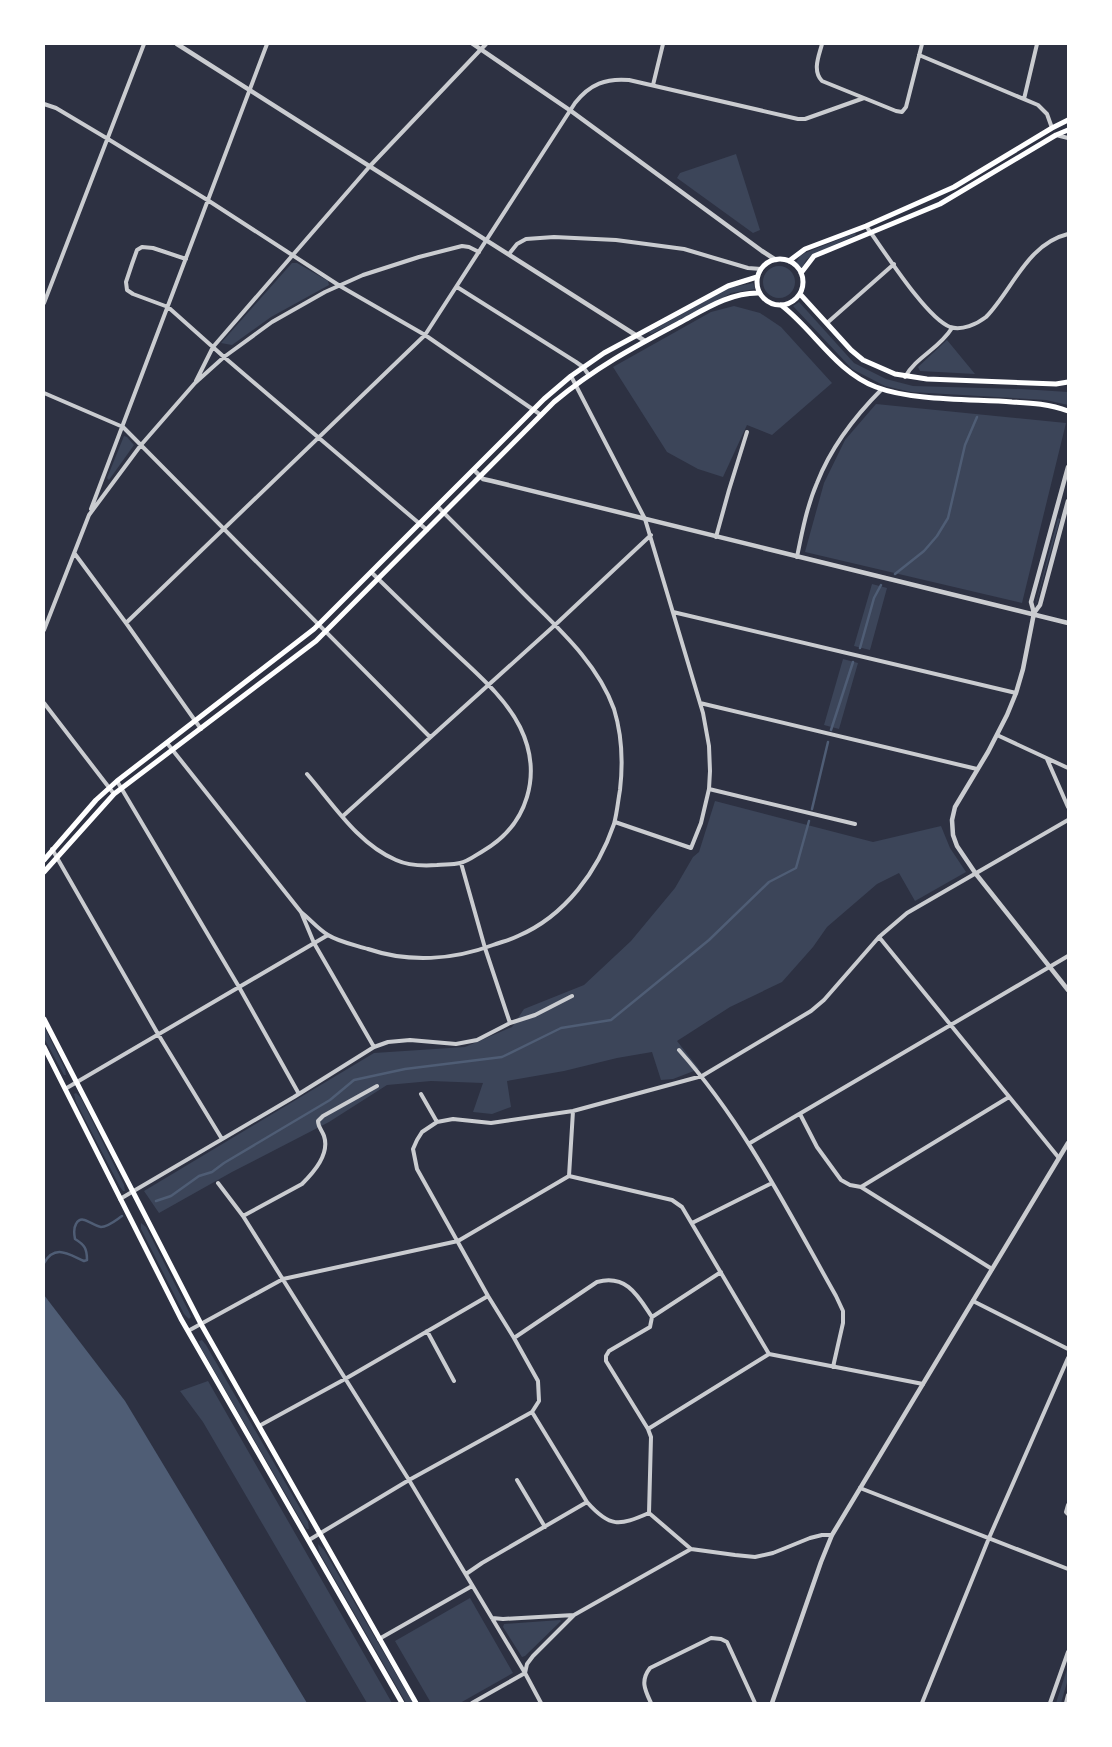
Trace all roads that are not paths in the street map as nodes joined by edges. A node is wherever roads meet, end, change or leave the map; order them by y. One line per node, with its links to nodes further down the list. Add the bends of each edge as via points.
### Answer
1 (144, 44): 23 (street)
2 (177, 44): 13 (street)
3 (267, 44): 13 (street)
4 (473, 44): 10 (street)
5 (486, 44): 10 (street)
6 (664, 44): 12 (street)
7 (822, 44): 14 (street, via 816,69 819,78)
8 (922, 44): 11 (street)
9 (1037, 44): 15 (street)
10 (481, 50): 17 (street); 24 (street)
11 (919, 55): 14 (street, via 902,112); 15 (street)
12 (653, 85): 14 (street, via 798,119); 17 (street, via 624,79 604,81 586,90)
13 (251, 90): 24 (street); 25 (street)
14 (864, 98)
15 (1024, 99): 19 (street, via 1043,108)
16 (44, 104): 23 (street)
17 (571, 111): 29 (street); 34 (street)
18 (1068, 120): 19 (main road)
19 (1052, 128): 26 (main road, via 954,186)
20 (1068, 130): 21 (main road)
21 (1056, 135): 22 (street); 27 (main road, via 940,204)
22 (1068, 138)
23 (108, 139): 25 (street); 44 (street)
24 (370, 166): 29 (street); 32 (street)
25 (208, 200): 32 (street); 33 (street)
26 (866, 226): 27 (street); 35 (main road, via 805,249)
27 (871, 233): 36 (street); 38 (main road, via 814,256)
28 (1068, 234): 48 (street, via 1033,254 986,317 977,324)
29 (487, 240): 30 (street); 31 (street)
30 (479, 252): 40 (street, via 462,246 386,267); 41 (street)
31 (509, 254): 37 (street, via 526,239 616,240 684,249); 50 (street)
32 (292, 255): 40 (street); 52 (street)
33 (186, 259): 46 (street); 46 (street, via 145,246 137,250 126,282 127,290)
34 (776, 260): 35 (main road); 37 (main road, via 766,263)
35 (789, 261): 38 (main road)
36 (894, 264): 47 (street); 48 (street, via 927,310)
37 (761, 269): 39 (main road)
38 (801, 273): 43 (main road)
39 (758, 277): 42 (main road); 50 (main road, via 728,286)
40 (340, 286): 49 (street); 53 (street, via 272,322)
41 (457, 287): 49 (street); 54 (street)
42 (760, 293): 45 (main road, via 768,302); 51 (main road, via 730,298)
43 (800, 294): 45 (main road, via 792,302); 47 (main road)
44 (44, 303)
45 (781, 305): 61 (main road, via 843,367)
46 (168, 307): 52 (street); 66 (street)
47 (826, 324): 57 (main road, via 863,360)
48 (952, 328): 57 (street, via 946,338)
49 (425, 336): 63 (street); 68 (street)
50 (638, 336): 51 (street); 54 (main road)
51 (646, 341): 55 (main road)
52 (213, 347): 53 (street); 58 (street)
53 (224, 357): 58 (street); 68 (street)
54 (583, 367): 55 (street); 56 (main road)
55 (588, 374): 60 (main road)
56 (571, 376): 60 (street); 63 (main road)
57 (904, 377): 59 (main road)
58 (195, 382): 69 (street)
59 (1068, 382)
60 (575, 384): 65 (main road); 79 (street)
61 (882, 389): 64 (main road, via 915,396 1047,404); 86 (street, via 848,427 817,482)
62 (44, 394): 66 (street)
63 (533, 409): 65 (street); 71 (main road)
64 (1068, 411)
65 (540, 415): 72 (main road)
66 (122, 427): 69 (street); 77 (street)
67 (748, 432): 84 (street)
68 (318, 438): 80 (street); 81 (street)
69 (140, 445): 77 (street); 81 (street)
70 (1068, 467): 76 (street)
71 (474, 470): 72 (street); 74 (main road)
72 (480, 476): 75 (main road); 79 (street)
73 (1068, 500): 78 (street)
74 (437, 506): 75 (street); 80 (main road)
75 (444, 512): 82 (main road); 94 (street)
76 (1056, 512): 78 (street); 90 (street, via 1031,602)
77 (89, 515): 85 (street)
78 (1064, 515): 90 (street, via 1040,605)
79 (645, 519): 83 (street); 84 (street)
80 (419, 524): 82 (street); 87 (main road)
81 (224, 529): 91 (street); 93 (street)
82 (427, 530): 88 (main road)
83 (650, 535): 89 (street); 94 (street)
84 (716, 537): 86 (street)
85 (75, 554): 91 (street); 95 (street)
86 (797, 557): 90 (street)
87 (371, 572): 88 (street); 93 (main road)
88 (378, 579): 96 (main road); 97 (street)
89 (673, 612): 98 (street); 100 (street)
90 (1034, 614): 92 (street); 98 (street)
91 (126, 623): 101 (street)
92 (1068, 623)
93 (318, 625): 96 (street); 101 (main road)
94 (555, 625): 97 (street); 119 (street, via 601,681 614,710 622,755 622,776)
95 (44, 630)
96 (325, 631): 102 (main road); 104 (street)
97 (488, 684): 104 (street); 124 (street, via 520,726 531,765 530,787 525,805 511,829 490,847)
98 (1016, 693): 103 (street)
99 (44, 703): 112 (street)
100 (700, 703): 109 (street); 114 (street, via 709,746)
101 (195, 721): 102 (street); 105 (main road)
102 (201, 728): 106 (main road)
103 (996, 735): 107 (street); 109 (street)
104 (430, 737): 117 (street)
105 (167, 743): 106 (street); 111 (main road)
106 (172, 750): 113 (main road); 127 (street)
107 (1048, 759): 108 (street); 116 (street)
108 (1068, 768)
109 (977, 769): 126 (street, via 955,807 952,820 957,846)
110 (307, 774): 117 (street)
111 (117, 781): 112 (main road); 113 (street)
112 (109, 788): 115 (street); 121 (main road)
113 (122, 788): 115 (main road); 134 (street)
114 (709, 789): 119 (street, via 691,848); 120 (street)
115 (114, 794): 122 (main road)
116 (1068, 807)
117 (343, 816): 124 (street, via 376,850 398,861 421,866)
118 (1068, 820): 126 (street)
119 (614, 822): 131 (street, via 599,858 570,900 519,936)
120 (855, 824)
121 (52, 849): 122 (street); 123 (main road)
122 (56, 856): 125 (main road); 140 (street)
123 (44, 860)
124 (461, 863): 131 (street)
125 (44, 872)
126 (976, 874): 129 (street, via 907,913); 133 (street)
127 (301, 912): 128 (street); 130 (street)
128 (328, 935): 130 (street); 131 (street, via 384,955 411,958 462,955)
129 (879, 937): 139 (street); 144 (street, via 811,1011)
130 (314, 943): 134 (street); 142 (street)
131 (485, 948): 138 (street)
132 (1068, 956): 133 (street)
133 (1050, 967): 135 (street); 139 (street)
134 (239, 987): 140 (street); 148 (street)
135 (1068, 990)
136 (572, 996): 138 (street)
137 (44, 1019): 145 (main road)
138 (510, 1023): 142 (street, via 477,1040 456,1044 410,1040)
139 (952, 1025): 150 (street); 152 (street)
140 (158, 1034): 145 (street); 154 (street)
141 (44, 1047): 147 (main road)
142 (374, 1047): 148 (street)
143 (679, 1050): 144 (street)
144 (702, 1076): 151 (street); 155 (street)
145 (76, 1083): 147 (street); 162 (main road)
146 (377, 1086): 164 (street, via 318,1121 324,1136 323,1155 302,1184)
147 (65, 1089): 163 (main road)
148 (299, 1094): 154 (street)
149 (421, 1094): 153 (street)
150 (1009, 1097): 157 (street); 161 (street)
151 (573, 1111): 153 (street, via 491,1123 453,1119); 158 (street)
152 (800, 1114): 155 (street); 161 (street, via 817,1147 841,1180)
153 (436, 1122): 166 (street, via 417,1140 414,1149 416,1168)
154 (222, 1139): 162 (street)
155 (750, 1143): 159 (street)
156 (1068, 1143): 157 (street)
157 (1059, 1158): 167 (street)
158 (569, 1176): 165 (street, via 672,1200 682,1207); 166 (street)
159 (772, 1183): 165 (street); 180 (street, via 843,1311)
160 (218, 1184): 164 (street)
161 (861, 1187): 167 (street)
162 (132, 1192): 163 (street); 173 (main road)
163 (120, 1199): 174 (main road)
164 (243, 1216): 169 (street)
165 (692, 1223): 168 (street)
166 (458, 1241): 169 (street); 170 (street)
167 (992, 1269): 171 (street)
168 (721, 1272): 172 (street); 178 (street)
169 (283, 1279): 173 (street); 181 (street)
170 (488, 1296): 175 (street); 176 (street)
171 (973, 1301): 177 (street); 183 (street)
172 (652, 1317): 176 (street, via 624,1284 606,1280 590,1286); 186 (street, via 650,1327 609,1351 606,1356)
173 (201, 1324): 174 (street); 185 (main road)
174 (188, 1331): 198 (main road)
175 (427, 1331): 181 (street); 182 (street)
176 (514, 1338): 184 (street, via 538,1381 538,1401)
177 (1068, 1348)
178 (769, 1354): 180 (street); 186 (street)
179 (1068, 1358): 197 (street)
180 (833, 1367): 183 (street)
181 (345, 1379): 185 (street); 187 (street)
182 (454, 1381)
183 (923, 1384): 189 (street)
184 (532, 1412): 187 (street); 190 (street)
185 (259, 1426): 195 (main road)
186 (648, 1429): 192 (street, via 652,1437)
187 (409, 1480): 195 (street); 201 (street)
188 (517, 1480): 194 (street)
189 (860, 1488): 196 (street); 197 (street)
190 (587, 1502): 192 (street, via 607,1521 630,1522); 194 (street)
191 (1068, 1505): 193 (street)
192 (649, 1513): 199 (street)
193 (1068, 1514)
194 (545, 1527): 201 (street)
195 (320, 1533): 198 (street); 205 (main road)
196 (832, 1535): 199 (street, via 810,1538 755,1557); 215 (street)
197 (989, 1538): 200 (street); 216 (street)
198 (309, 1540): 209 (main road)
199 (691, 1549): 203 (street)
200 (1068, 1569)
201 (466, 1574): 202 (street)
202 (472, 1586): 204 (street); 205 (street)
203 (574, 1615): 204 (street); 207 (street, via 533,1656)
204 (492, 1618): 207 (street)
205 (379, 1639): 210 (main road)
206 (1068, 1652): 217 (street)
207 (525, 1673): 211 (street); 212 (street)
208 (1068, 1695): 218 (street)
209 (402, 1703)
210 (416, 1703)
211 (472, 1703)
212 (541, 1703)
213 (651, 1703): 214 (street, via 644,1686 650,1668 711,1638 727,1642)
214 (756, 1703)
215 (772, 1703)
216 (922, 1703)
217 (1050, 1703)
218 (1066, 1703)

